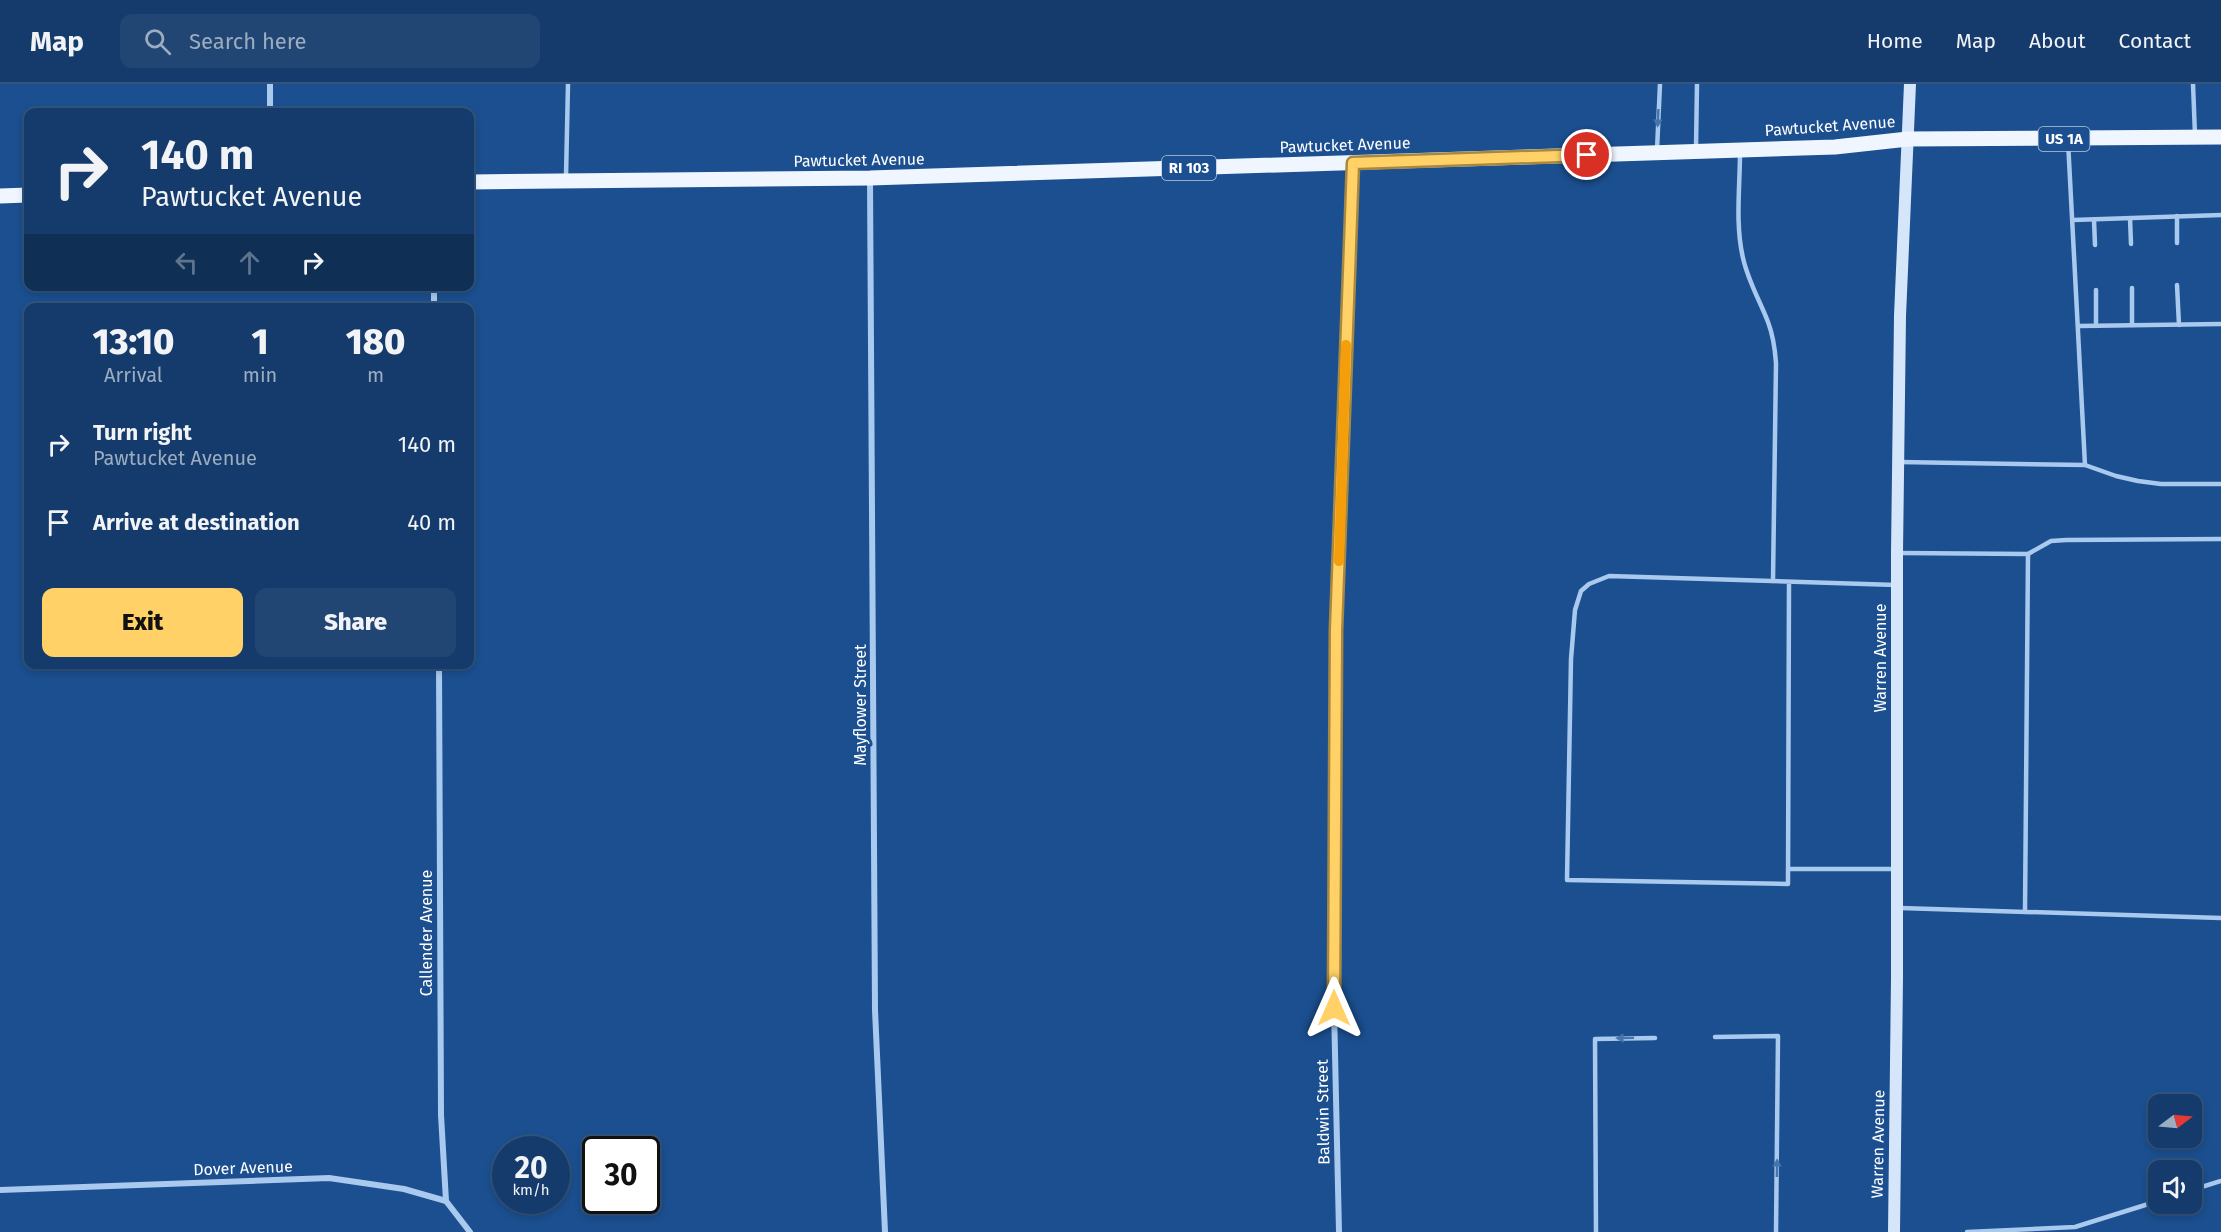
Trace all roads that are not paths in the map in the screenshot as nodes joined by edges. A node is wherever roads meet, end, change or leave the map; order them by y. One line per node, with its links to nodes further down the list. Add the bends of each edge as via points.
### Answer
1 (270, 84): 7 (street)
2 (568, 84): 17 (lane)
3 (1660, 84): 14 (lane, one-way to 14)
4 (1697, 84): 13 (lane)
5 (1910, 84): 10 (main road, Warren Avenue)
6 (2193, 84): 9 (lane)
7 (270, 108)
8 (2221, 137): 9 (main road, Pawtucket Avenue / US 1A)
9 (2195, 138): 11 (main road, Pawtucket Avenue / US 1A)
10 (1908, 139): 11 (main road, Pawtucket Avenue / US 1A); 12 (main road, Pawtucket Avenue / RI 103, via 1835,147); 37 (main road, Warren Avenue)
11 (2068, 139): 24 (lane)
12 (1740, 150): 13 (main road, Pawtucket Avenue / RI 103); 43 (lane, via 1742,257 1768,323 1776,363)
13 (1696, 151): 14 (main road, Pawtucket Avenue / RI 103)
14 (1657, 153): 15 (main road, Pawtucket Avenue / RI 103)
15 (1353, 163): 16 (main road, Pawtucket Avenue / RI 103); 62 (street, Baldwin Street, via 1336,630 1334,1008)
16 (870, 178): 17 (main road, Pawtucket Avenue / RI 103); 61 (street, Mayflower Street, via 875,1010)
17 (566, 181): 18 (main road, Pawtucket Avenue / RI 103)
18 (474, 182)
19 (24, 195): 20 (main road)
20 (0, 196)
21 (2221, 215): 22 (lane)
22 (2177, 216): 23 (lane); 26 (lane)
23 (2130, 218): 25 (lane); 28 (lane)
24 (2073, 220): 25 (lane); 35 (lane)
25 (2094, 220): 27 (lane)
26 (2177, 243)
27 (2095, 244)
28 (2131, 244)
29 (2177, 285): 34 (lane)
30 (2132, 288): 33 (lane)
31 (2096, 290): 36 (lane)
32 (2221, 324): 34 (lane)
33 (2132, 325): 34 (lane); 36 (lane)
34 (2179, 325)
35 (2079, 326): 36 (lane); 38 (lane)
36 (2096, 326)
37 (1898, 462): 38 (lane); 41 (main road, Warren Avenue)
38 (2085, 465): 39 (lane, via 2138,481)
39 (2221, 484)
40 (2221, 539): 42 (lane, via 2066,540 2039,546)
41 (1897, 553): 42 (lane); 45 (main road, Warren Avenue)
42 (2028, 554): 50 (lane)
43 (1773, 581): 44 (lane); 47 (lane, via 1609,576 1581,591 1575,610 1571,659 1567,880 1788,884)
44 (1789, 582): 45 (lane); 47 (lane)
45 (1896, 585): 48 (main road, Warren Avenue)
46 (439, 669): 57 (street, Callender Avenue, via 441,1115)
47 (1788, 869): 48 (lane)
48 (1897, 869): 49 (main road, Warren Avenue)
49 (1897, 908): 50 (lane); 64 (main road, Warren Avenue)
50 (2025, 912): 51 (lane)
51 (2221, 918)
52 (1715, 1037): 59 (lane, one-way to 52, via 1778,1036)
53 (1655, 1038): 63 (lane, one-way to 63, via 1595,1039)
54 (2221, 1181): 55 (lane)
55 (2202, 1187)
56 (0, 1190): 57 (street, Dover Avenue, via 330,1178)
57 (446, 1201): 60 (street)
58 (2148, 1204): 65 (lane, via 2075,1227)
59 (1776, 1229)
60 (470, 1232)
61 (885, 1232)
62 (1339, 1232)
63 (1596, 1232)
64 (1894, 1232)
65 (1967, 1232)

